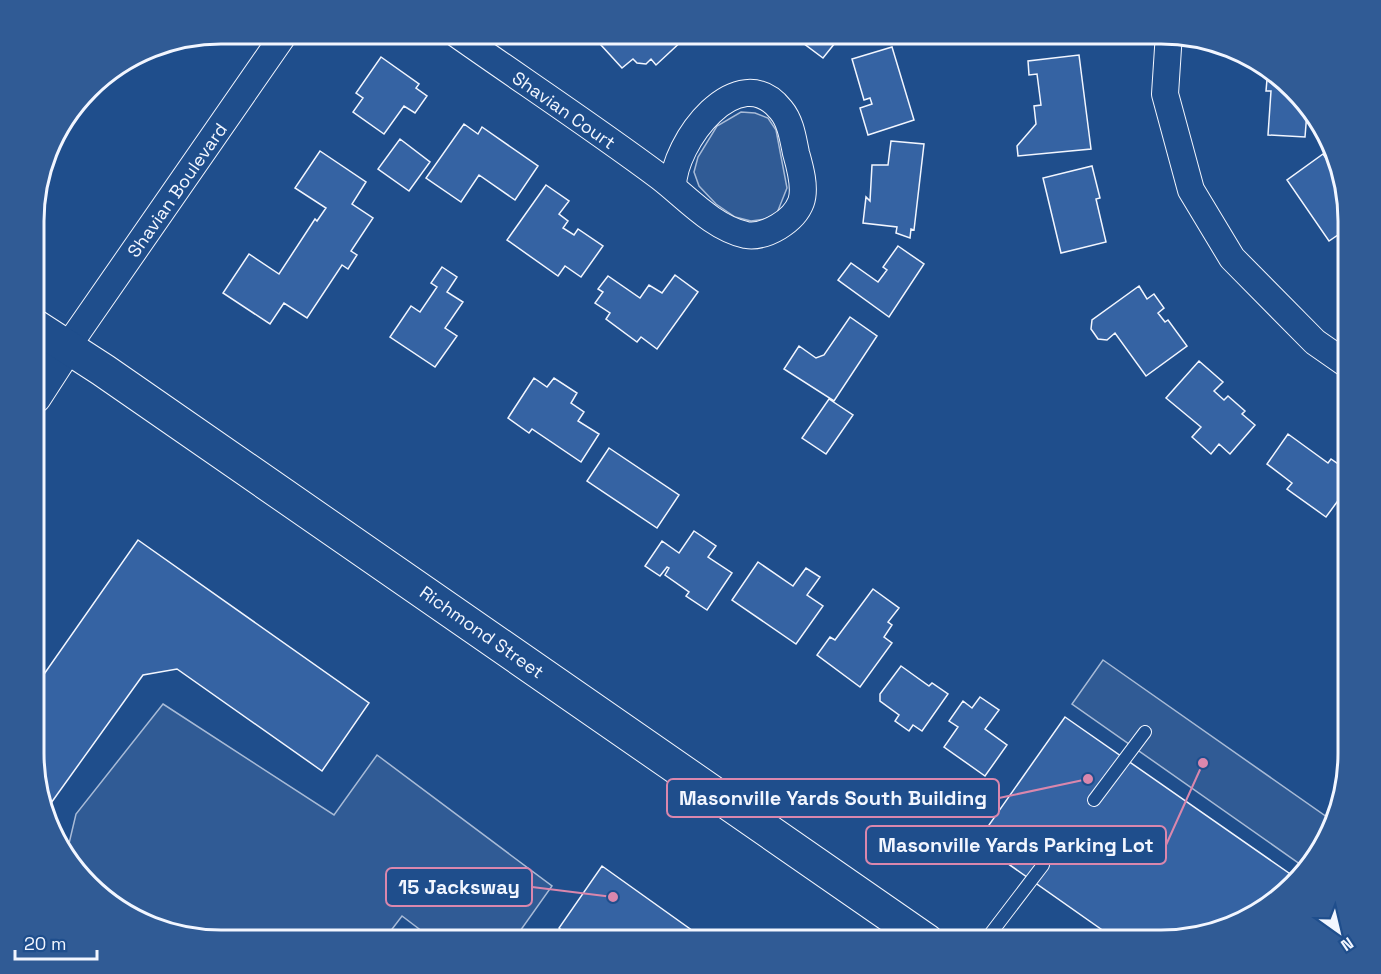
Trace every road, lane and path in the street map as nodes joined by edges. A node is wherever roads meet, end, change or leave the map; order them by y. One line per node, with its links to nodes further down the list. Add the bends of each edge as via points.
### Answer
1 (277, 44): 6 (street, Shavian Boulevard)
2 (470, 44): 4 (street, Shavian Court)
3 (1168, 44): 7 (street, via 1165,94 1191,190 1232,258 1316,342)
4 (672, 187): 4 (street, Shavian Court, via 729,229 747,235 780,226 801,201 802,176 782,111 756,94 727,98 698,126 680,152)
5 (44, 332): 6 (main road, Richmond Street)
6 (68, 346): 8 (street); 12 (main road, Richmond Street)
7 (1337, 357)
8 (44, 382)
9 (1144, 732): 10 (lane)
10 (1094, 800)
11 (1043, 865): 13 (lane)
12 (911, 930)
13 (993, 930)

